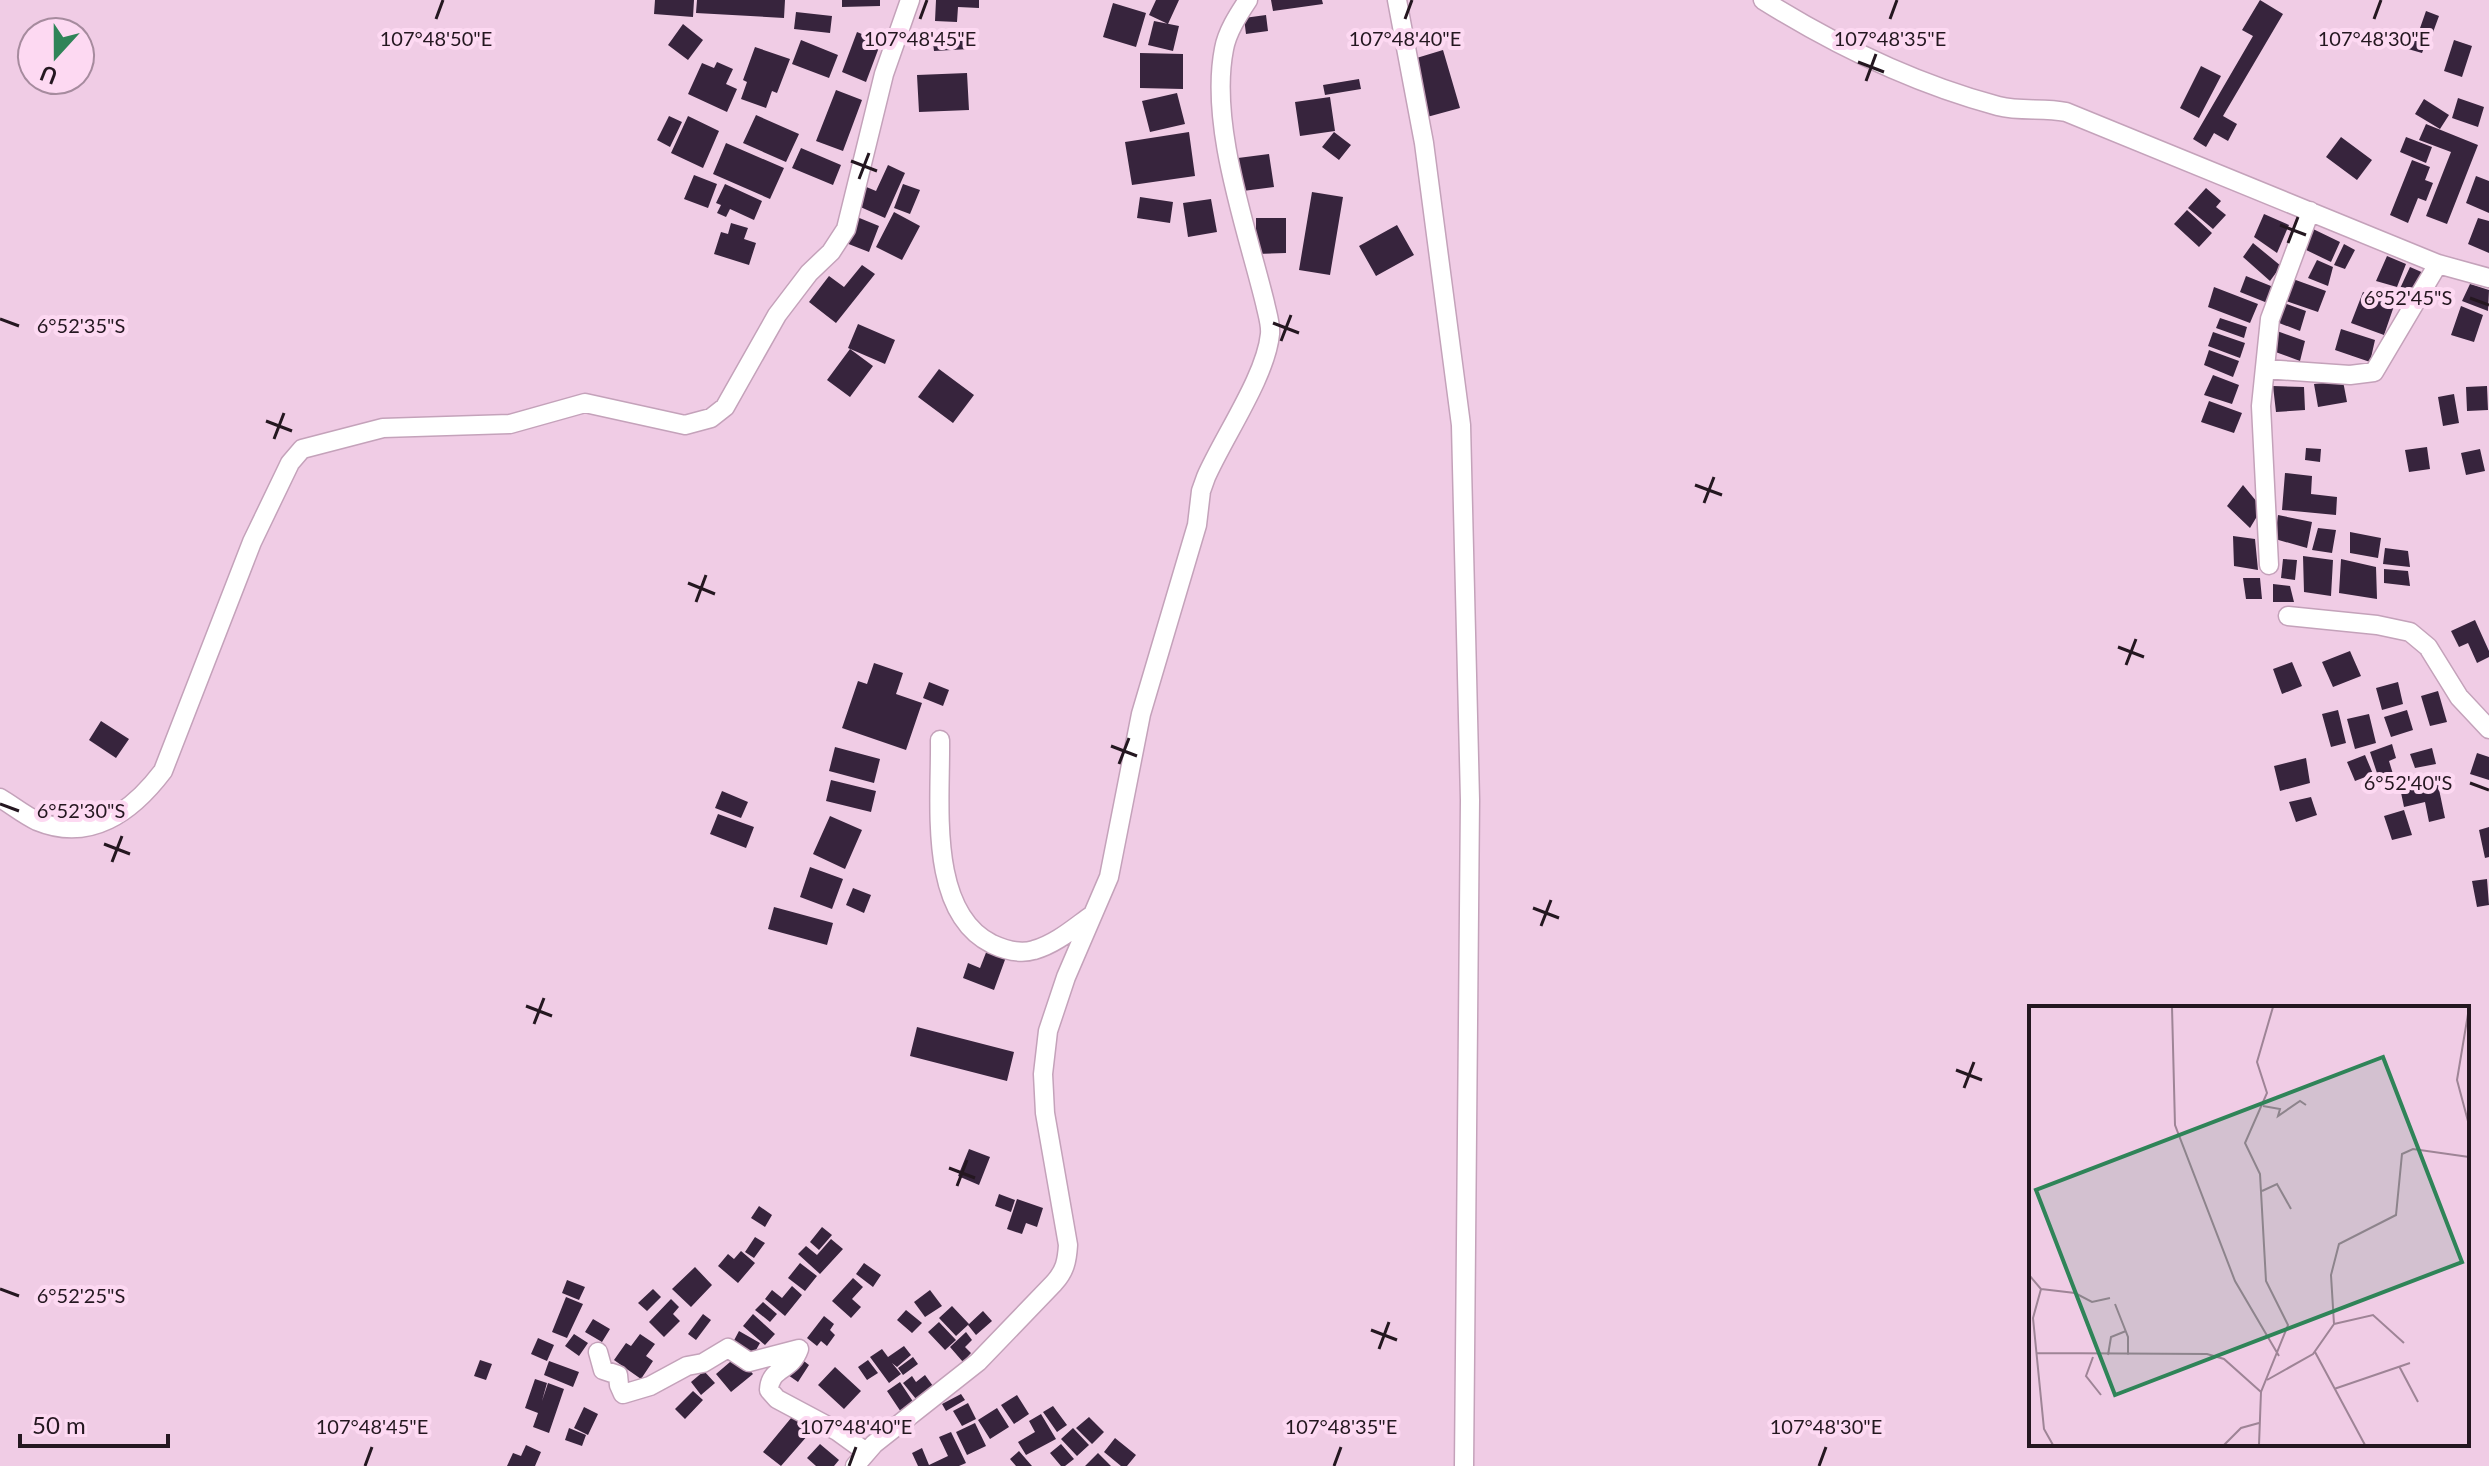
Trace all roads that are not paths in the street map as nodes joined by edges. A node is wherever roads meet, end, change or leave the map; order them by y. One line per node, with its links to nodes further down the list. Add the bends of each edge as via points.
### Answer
1 (910, 0): 13 (street, via 884,74 846,229 777,315 725,407 711,418 685,425 585,403 525,421 383,428 302,449 252,542 163,771 145,795 93,826 66,829 35,820)
2 (1248, 0): 14 (street, via 1224,48 1222,121 1265,303 1269,345 1201,491 1197,525 1141,714 1109,877)
3 (1397, 0): 17 (street, via 1424,143 1461,425 1470,800)
4 (1763, 0): 5 (street, via 1814,32 1943,90 2002,107 2066,112)
5 (2310, 211): 6 (street); 8 (street, via 2270,319)
6 (2438, 264): 7 (street); 8 (street, via 2374,372)
7 (2489, 278)
8 (2265, 369): 9 (street, via 2261,406)
9 (2269, 565)
10 (2288, 616): 11 (street, via 2410,632 2428,647 2459,697)
11 (2489, 729)
12 (940, 740): 14 (street, via 944,867 952,902 967,925 996,946 1032,951)
13 (0, 798)
14 (1092, 915): 16 (street, via 1048,1031 1043,1074 1068,1245 1063,1273 978,1362)
15 (598, 1352): 16 (street, via 603,1370 618,1375 623,1394 728,1348 749,1362 799,1349 796,1359 769,1381 769,1390 837,1431)
16 (861, 1459)
17 (1464, 1466)

